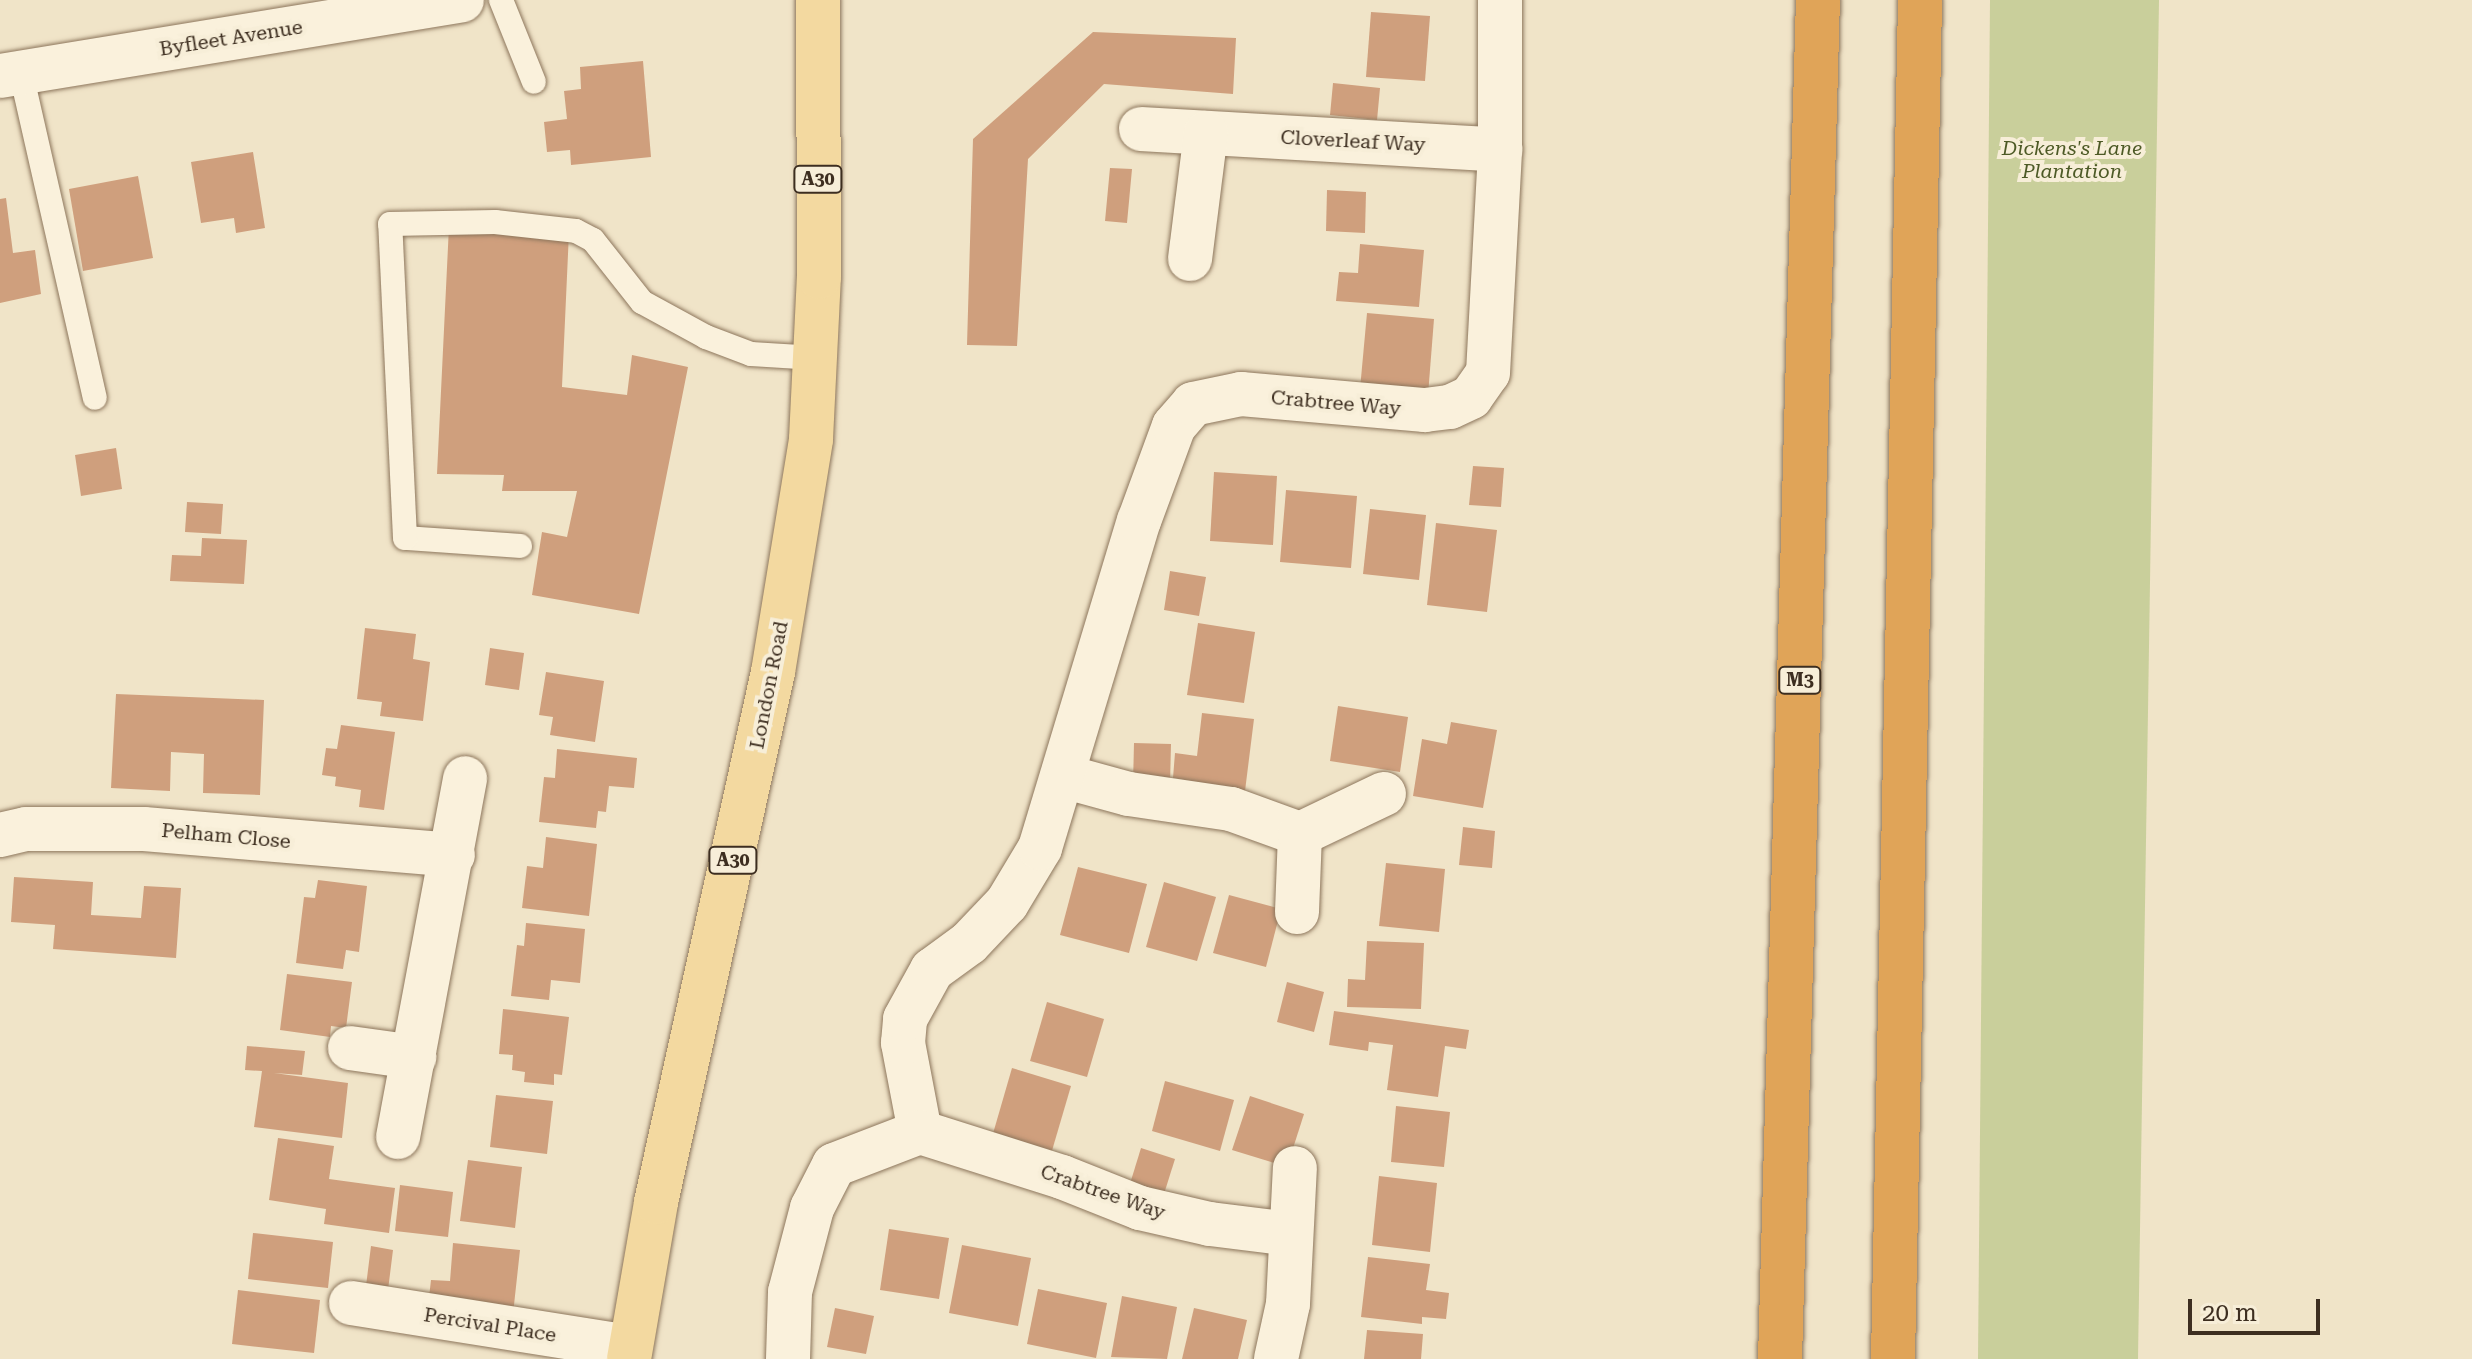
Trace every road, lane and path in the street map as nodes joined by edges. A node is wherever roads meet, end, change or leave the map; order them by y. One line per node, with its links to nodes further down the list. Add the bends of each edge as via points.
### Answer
1 (462, 0): 7 (street, Byfleet Avenue)
2 (501, 0): 8 (lane)
3 (818, 0): 13 (main road, London Road / A30)
4 (1500, 0): 11 (street, Crabtree Way)
5 (1818, 0): 33 (highway, M3)
6 (1920, 0): 34 (highway)
7 (10, 74): 14 (lane)
8 (534, 82)
9 (1141, 129): 10 (street, Cloverleaf Way)
10 (1206, 133): 11 (street, Cloverleaf Way); 12 (street)
11 (1500, 150): 16 (street, Crabtree Way, via 1488,373 1471,397 1425,410 1241,394 1193,404 1174,426 1139,521)
12 (1190, 259)
13 (816, 358): 15 (lane, via 751,354 706,337 642,302 593,240 576,231 495,222 390,224 405,538); 30 (main road, London Road / A30, via 811,439 773,672 659,1188)
14 (95, 398)
15 (520, 546)
16 (1063, 776): 19 (street, via 1129,794 1231,809); 25 (street, Crabtree Way, via 1040,848 1007,903 969,943 932,970 913,995 903,1043)
17 (465, 778): 21 (street)
18 (1384, 794): 19 (street)
19 (1300, 834): 22 (street)
20 (0, 835): 21 (street, Pelham Close, via 26,829 144,829)
21 (453, 855): 24 (street)
22 (1297, 912)
23 (350, 1048): 24 (street)
24 (414, 1057): 26 (street)
25 (920, 1132): 28 (street, Crabtree Way, via 1140,1208); 31 (street, via 834,1165 812,1208 790,1292)
26 (398, 1137)
27 (1295, 1168): 28 (street)
28 (1290, 1234): 32 (street, via 1288,1304)
29 (351, 1304): 30 (street, Percival Place)
30 (630, 1353)
31 (788, 1359)
32 (1276, 1359)
33 (1780, 1359)
34 (1893, 1359)

